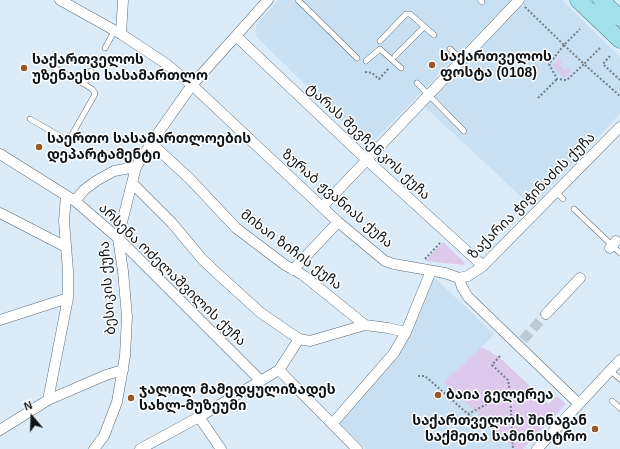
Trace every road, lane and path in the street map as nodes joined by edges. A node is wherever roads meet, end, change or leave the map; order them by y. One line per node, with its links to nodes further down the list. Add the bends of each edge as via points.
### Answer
1 (60, 0): 11 (street, ზურაბ ჟვანიას ქუჩა)
2 (123, 0): 11 (street)
3 (268, 0): 13 (street, ბესიკის ქუჩა)
4 (298, 0): 22 (lane)
5 (578, 0): 14 (main road)
6 (601, 0): 8 (main road)
7 (521, 2): 16 (path); 23 (street)
8 (620, 18)
9 (424, 27): 12 (lane); 15 (lane, via 410,14 406,14); 20 (lane)
10 (580, 29): 16 (path)
11 (118, 32): 17 (lane); 35 (street, ზურაბ ჟვანიას ქუჩა, via 165,63)
12 (434, 35)
13 (236, 36): 35 (street, ბესიკის ქუჩა); 44 (street, ტარას შევჩენკოს ქუჩა)
14 (620, 40)
15 (380, 41)
16 (564, 45): 26 (path); 31 (path, via 549,64)
17 (105, 48)
18 (600, 48): 26 (path)
19 (450, 49): 23 (lane)
20 (395, 56)
21 (610, 56): 32 (path, via 603,64)
22 (357, 58)
23 (462, 60): 36 (street)
24 (366, 61): 25 (lane, via 380,49)
25 (395, 62): 28 (lane); 30 (path, via 379,79)
26 (584, 64): 31 (path, via 567,80); 37 (path)
27 (54, 68): 34 (lane)
28 (401, 68)
29 (92, 71): 34 (lane)
30 (366, 72)
31 (557, 79): 38 (path)
32 (620, 80)
33 (417, 83): 36 (lane)
34 (84, 84): 39 (lane, via 95,93 70,138 65,139)
35 (192, 85): 42 (street, ბესიკის ქუჩა); 48 (street, ზურაბ ჟვანიას ქუჩა)
36 (429, 95): 41 (lane); 44 (street)
37 (620, 96)
38 (538, 98)
39 (30, 119)
40 (620, 127): 57 (street, ზაქარია ჭიჭინაძის ქუჩა, via 560,196)
41 (464, 131)
42 (151, 143): 45 (street, ბესიკის ქუჩა); 58 (street, მიხაი ზიჩის ქუჩა, via 195,184 236,228)
43 (0, 154): 47 (street, არსენა ოძელაშვილის ქუჩა)
44 (367, 160): 48 (street); 57 (street, ტარას შევჩენკოს ქუჩა)
45 (136, 167): 46 (street, ბესიკის ქუჩა); 47 (street, via 114,171)
46 (132, 183): 52 (street, ბესიკის ქუჩა); 67 (street, via 219,275 261,313)
47 (71, 198): 52 (street, არსენა ოძელაშვილის ქუჩა); 54 (street, via 64,221)
48 (322, 207): 51 (street, ზურაბ ჟვანიას ქუჩა)
49 (574, 209): 55 (lane)
50 (0, 213): 54 (street)
51 (338, 222): 58 (street); 59 (street, ზურაბ ჟვანიას ქუჩა, via 385,261)
52 (118, 238): 70 (street, ბესიკის ქუჩა, via 127,317); 75 (street, არსენა ოძელაშვილის ქუჩა)
53 (440, 243): 56 (path)
54 (66, 247): 62 (street)
55 (620, 253)
56 (426, 258)
57 (483, 266): 60 (street, ზაქარია ჭიჭინაძის ქუჩა, via 468,276)
58 (293, 270): 65 (street, მიხაი ზიჩის ქუჩა, via 303,275)
59 (431, 270): 60 (street, ზურაბ ჟვანიას ქუჩა, via 446,272); 66 (street)
60 (459, 278): 79 (street, via 468,297 520,343)
61 (580, 278): 63 (street)
62 (68, 298): 64 (street); 77 (street)
63 (546, 314)
64 (0, 320)
65 (365, 325): 66 (street); 67 (street, via 310,341)
66 (406, 332): 83 (street, via 394,353)
67 (300, 339): 71 (street)
68 (500, 356): 76 (path, via 492,365 508,380)
69 (620, 360): 72 (street)
70 (123, 370): 77 (street); 86 (street, ბესიკის ქუჩა, via 117,402 104,436)
71 (279, 370): 75 (street); 83 (street)
72 (610, 370): 74 (lane); 79 (street)
73 (418, 376): 81 (path, via 425,376)
74 (620, 379)
75 (261, 381): 82 (street)
76 (510, 392): 81 (path); 85 (path)
77 (48, 400): 84 (street)
78 (612, 401): 80 (lane)
79 (579, 404): 91 (street)
80 (620, 408)
81 (468, 414): 85 (path)
82 (199, 417): 87 (street); 88 (street)
83 (333, 423): 89 (street)
84 (0, 430)
85 (513, 442): 90 (path)
86 (94, 449)
87 (140, 449)
88 (221, 449)
89 (357, 449)
90 (512, 449)
91 (537, 449)

